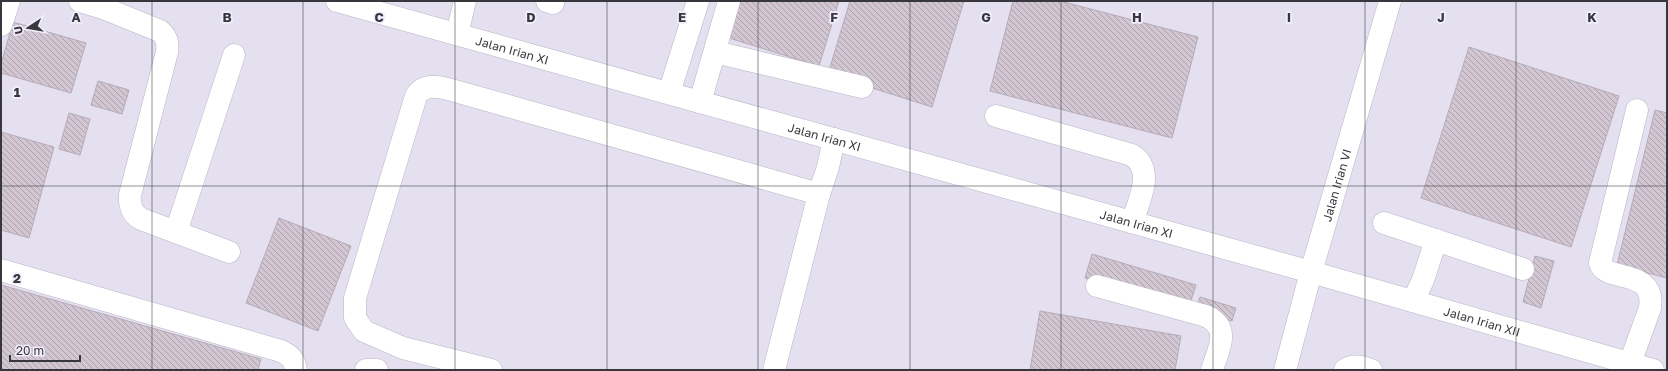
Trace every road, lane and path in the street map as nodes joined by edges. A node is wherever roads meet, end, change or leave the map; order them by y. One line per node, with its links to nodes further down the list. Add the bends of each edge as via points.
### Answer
1 (9, 1): 9 (street)
2 (80, 1): 8 (street)
3 (337, 1): 10 (street, Jalan Irian XI)
4 (465, 1): 10 (street)
5 (698, 1): 14 (street)
6 (728, 1): 11 (street)
7 (1390, 1): 27 (street, Jalan Irian VI)
8 (107, 5): 22 (street, via 160,31 167,42 167,52 130,203 139,218)
9 (1, 25)
10 (457, 34): 14 (street, Jalan Irian XI)
11 (715, 52): 13 (street); 15 (street)
12 (234, 55): 22 (street)
13 (862, 87)
14 (669, 93): 15 (street, Jalan Irian XI)
15 (700, 102): 18 (street, Jalan Irian XI)
16 (1637, 110): 30 (street, via 1600,263 1605,270 1643,283)
17 (996, 116): 20 (street, via 1132,155 1138,160 1145,174)
18 (834, 139): 19 (street); 20 (street, Jalan Irian XI)
19 (819, 194): 35 (street, via 448,89 435,86 422,90 416,96 355,298 355,318 364,331 404,348); 36 (street)
20 (1132, 222): 27 (street, Jalan Irian XI)
21 (1384, 224): 23 (street)
22 (176, 232): 24 (street)
23 (1436, 240): 25 (street); 29 (street)
24 (229, 252)
25 (1523, 269)
26 (1, 270): 32 (street, via 281,351 293,359)
27 (1311, 272): 29 (street, Jalan Irian XII); 38 (street, Jalan Irian VI)
28 (1097, 286): 37 (street, via 1213,319 1220,327 1222,335)
29 (1413, 301): 31 (street, Jalan Irian XII)
30 (1659, 304): 31 (street, via 1650,308)
31 (1616, 364): 41 (street, Jalan Irian XII)
32 (296, 370)
33 (366, 370): 34 (street)
34 (377, 370)
35 (491, 370)
36 (774, 370)
37 (1212, 370)
38 (1285, 370)
39 (1346, 370): 40 (street, via 1358,366)
40 (1371, 370)
41 (1653, 370)

